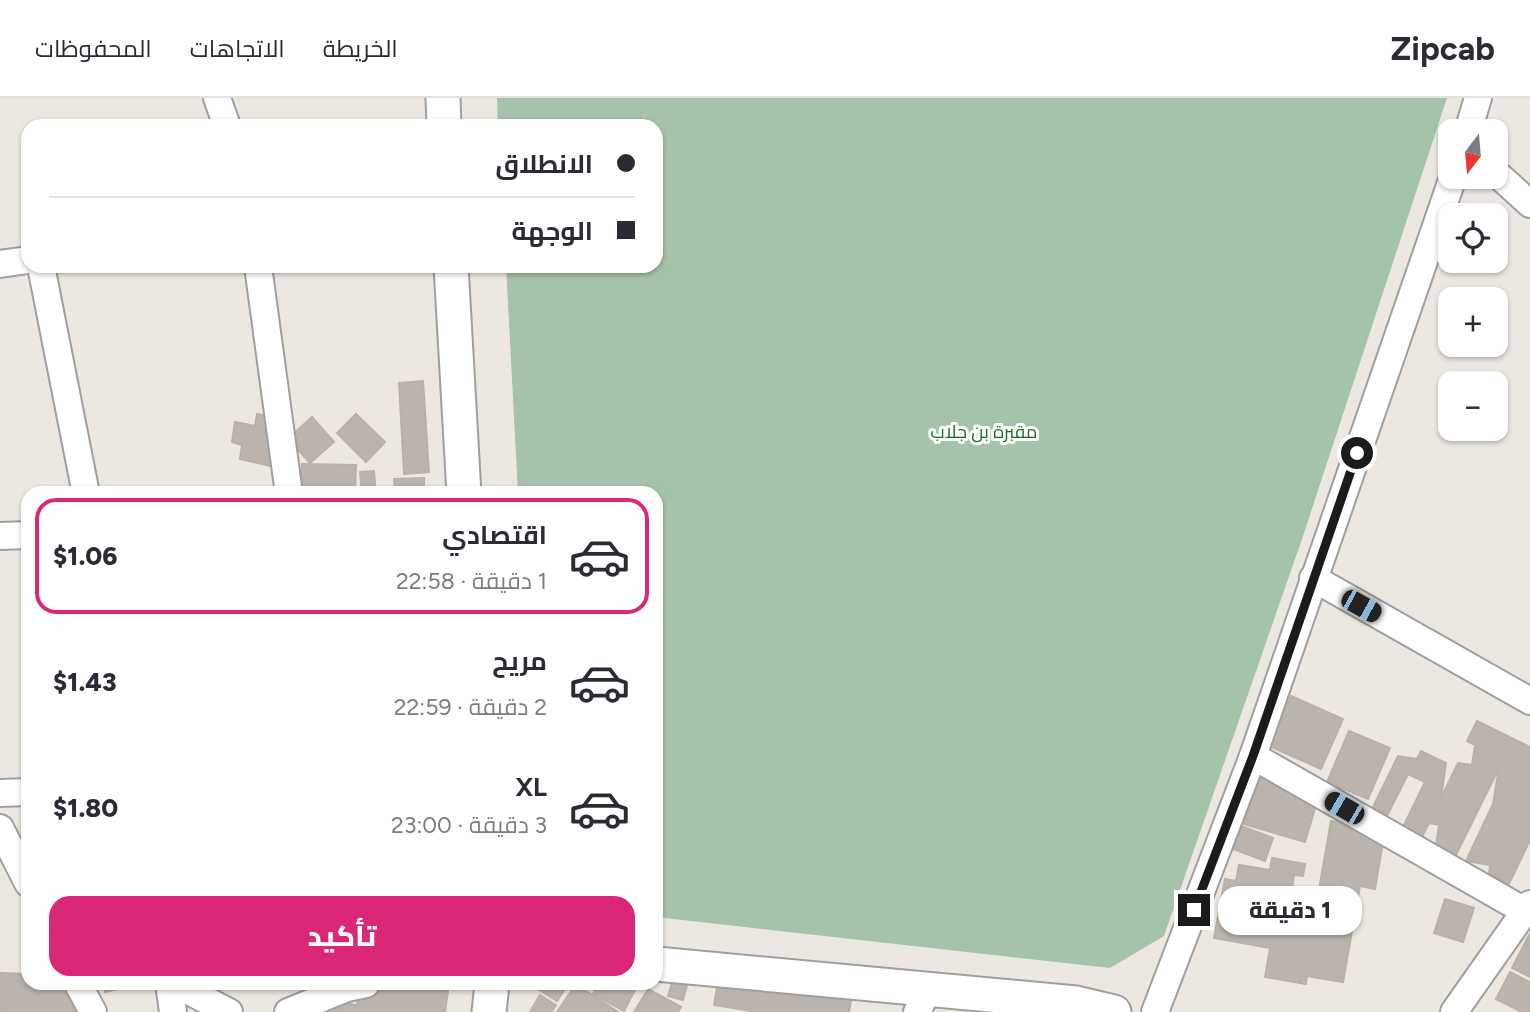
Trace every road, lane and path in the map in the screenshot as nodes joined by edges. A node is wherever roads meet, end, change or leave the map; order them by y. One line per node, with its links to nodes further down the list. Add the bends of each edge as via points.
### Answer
1 (217, 98): 4 (street)
2 (443, 98): 5 (street)
3 (1478, 98): 6 (street)
4 (224, 119)
5 (444, 119)
6 (1472, 119)
7 (1508, 184): 9 (street)
8 (1448, 189): 20 (street)
9 (1530, 204)
10 (21, 261): 11 (street)
11 (0, 264)
12 (42, 273): 15 (street)
13 (259, 273): 16 (street)
14 (451, 273): 17 (street)
15 (84, 486)
16 (288, 486)
17 (464, 486)
18 (0, 536): 19 (street)
19 (21, 536)
20 (1313, 578): 21 (street); 22 (street)
21 (1530, 701)
22 (1253, 756): 27 (street); 43 (street)
23 (21, 792): 24 (street)
24 (0, 793)
25 (0, 828): 26 (street)
26 (21, 869)
27 (1528, 910): 36 (street)
28 (663, 965): 34 (street)
29 (81, 990): 37 (street)
30 (170, 990): 38 (street)
31 (187, 990): 39 (street)
32 (342, 990): 40 (street)
33 (491, 990): 41 (street)
34 (923, 1000): 35 (street)
35 (1074, 1008): 42 (street)
36 (1464, 1009)
37 (93, 1012)
38 (173, 1012)
39 (229, 1012)
40 (288, 1012)
41 (489, 1012)
42 (1114, 1012)
43 (1155, 1012)

